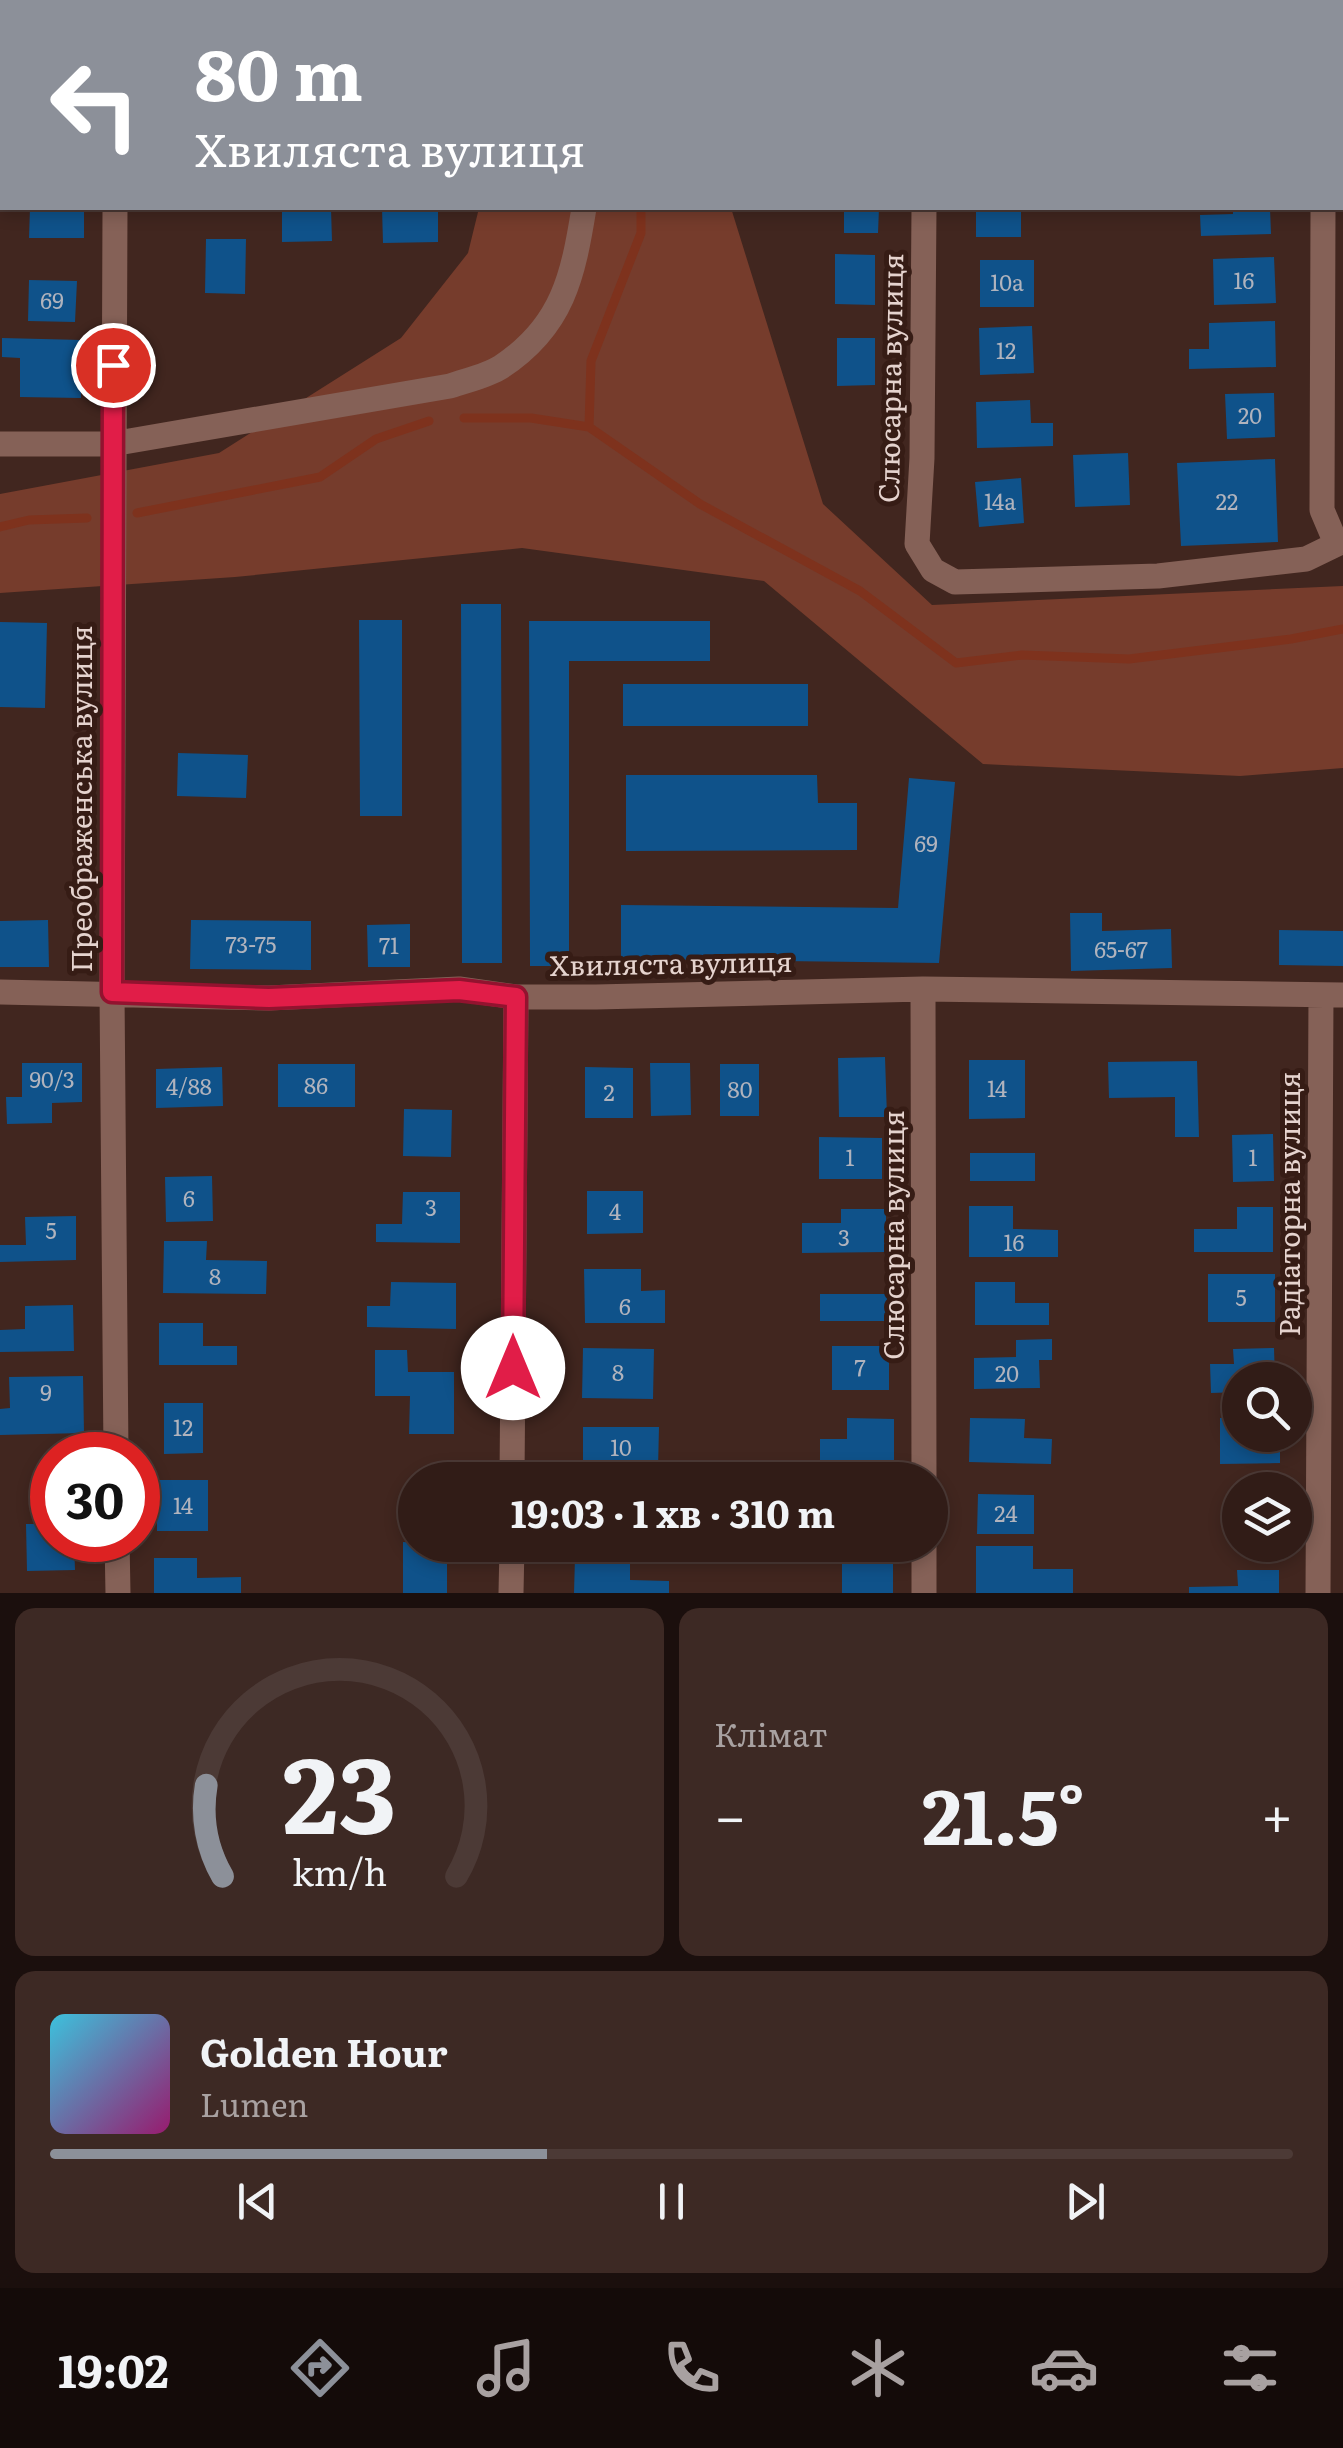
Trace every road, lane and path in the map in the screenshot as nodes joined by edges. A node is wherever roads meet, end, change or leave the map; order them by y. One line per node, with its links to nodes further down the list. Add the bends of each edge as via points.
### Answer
1 (115, 210): 6 (street, Преображенська вулиця)
2 (584, 210): 6 (street, via 567,292 539,335 499,368 450,386)
3 (924, 210): 7 (street, Слюсарна вулиця, via 919,550 933,570 955,582 1158,576 1306,559)
4 (1323, 210): 7 (street, via 1322,510)
5 (0, 444): 6 (street)
6 (112, 444): 10 (street, Преображенська вулиця)
7 (1340, 542)
8 (923, 989): 11 (street, Хвиляста вулиця); 12 (street, Хвиляста вулиця); 15 (street, Слюсарна вулиця)
9 (0, 992): 10 (street, Хвиляста вулиця)
10 (112, 992): 12 (street, Хвиляста вулиця, via 269,998 459,990); 13 (street, Преображенська вулиця)
11 (1332, 995): 22 (street, Радіаторна вулиця)
12 (516, 997): 14 (street)
13 (116, 1432)
14 (512, 1462)
15 (924, 1462)
16 (117, 1562): 19 (street)
17 (512, 1562): 20 (street)
18 (924, 1562): 21 (street)
19 (118, 1593)
20 (512, 1593)
21 (924, 1593)
22 (1318, 1593)

